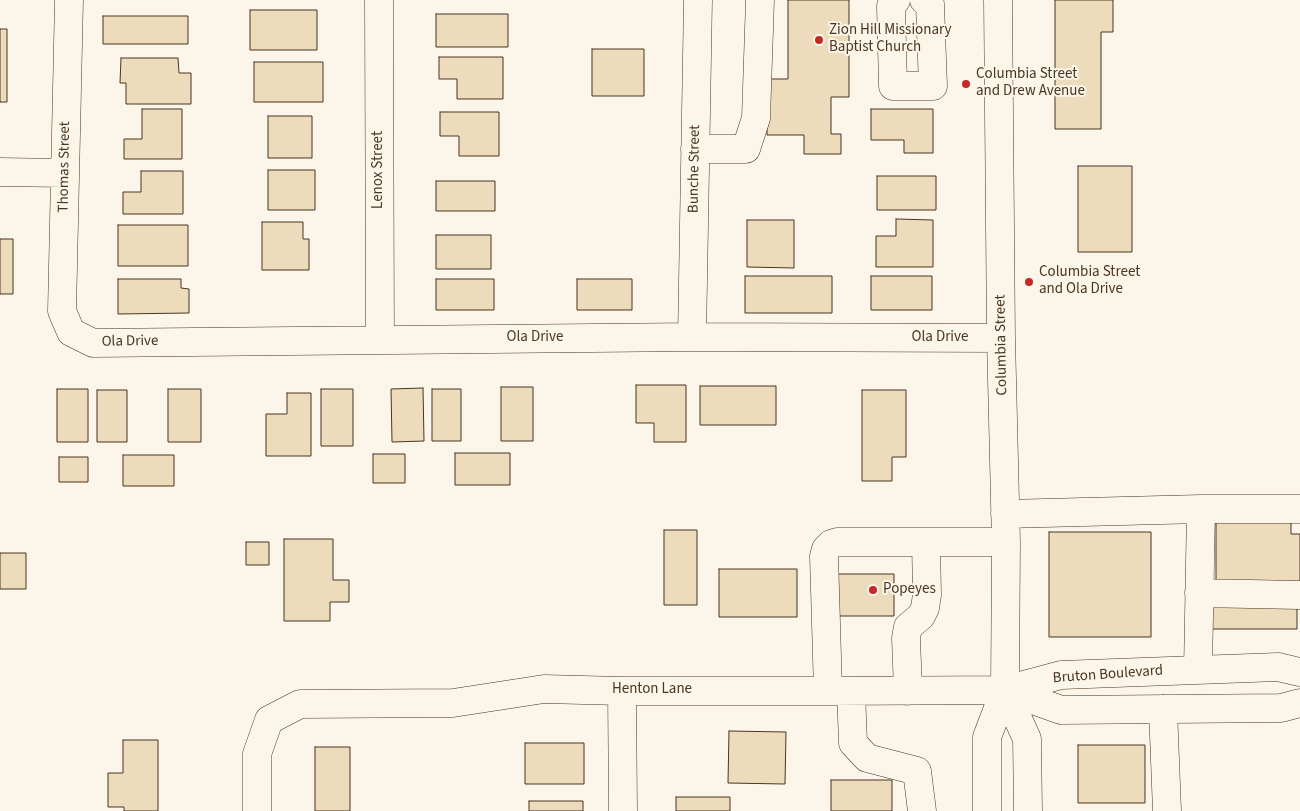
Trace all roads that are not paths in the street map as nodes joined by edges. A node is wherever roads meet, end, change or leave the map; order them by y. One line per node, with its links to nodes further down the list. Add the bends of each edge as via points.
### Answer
1 (69, 0): 10 (street, Thomas Street)
2 (379, 0): 14 (street, Lenox Street)
3 (698, 0): 8 (street, Bunche Street)
4 (760, 0): 8 (street, via 756,118 746,149)
5 (896, 0): 6 (street, via 891,6 893,86 933,86 930,4)
6 (924, 0)
7 (998, 0): 13 (street, Columbia Street)
8 (695, 149): 12 (street, Bunche Street)
9 (0, 172): 10 (street)
10 (66, 173): 11 (street, Thomas Street, via 62,311)
11 (71, 332): 14 (street, Ola Drive, via 93,343)
12 (692, 337): 13 (street, Ola Drive); 14 (street, Ola Drive)
13 (1001, 338): 17 (street, Columbia Street)
14 (380, 340)
15 (1202, 509): 16 (street); 17 (street); 20 (street)
16 (1300, 509)
17 (1005, 514): 19 (street, Columbia Street)
18 (926, 542): 19 (street); 26 (street, via 836,542 826,549 824,556); 27 (street, via 925,608 908,627 906,638)
19 (1006, 542): 25 (street, Columbia Street)
20 (1199, 593): 21 (street); 22 (street)
21 (1300, 595)
22 (1198, 670): 23 (street, Bruton Boulevard, via 1278,667); 25 (street, Bruton Boulevard, via 1061,675)
23 (1300, 672)
24 (622, 690): 26 (street, Henton Lane); 30 (street, Henton Lane, via 544,689 453,703 300,704 269,720 257,754); 31 (street)
25 (1005, 690): 27 (street, Henton Lane); 29 (street, Bruton Boulevard, via 1061,710); 33 (street, Columbia Street, via 987,737); 34 (street, Columbia Street, via 1028,739)
26 (839, 691): 27 (street, Henton Lane); 32 (street, via 853,743 867,758 917,771)
27 (908, 691)
28 (1300, 703): 29 (street, Bruton Boulevard, via 1281,708)
29 (1163, 709): 35 (street)
30 (257, 811)
31 (623, 811)
32 (922, 811)
33 (987, 811)
34 (1028, 811)
35 (1167, 811)

